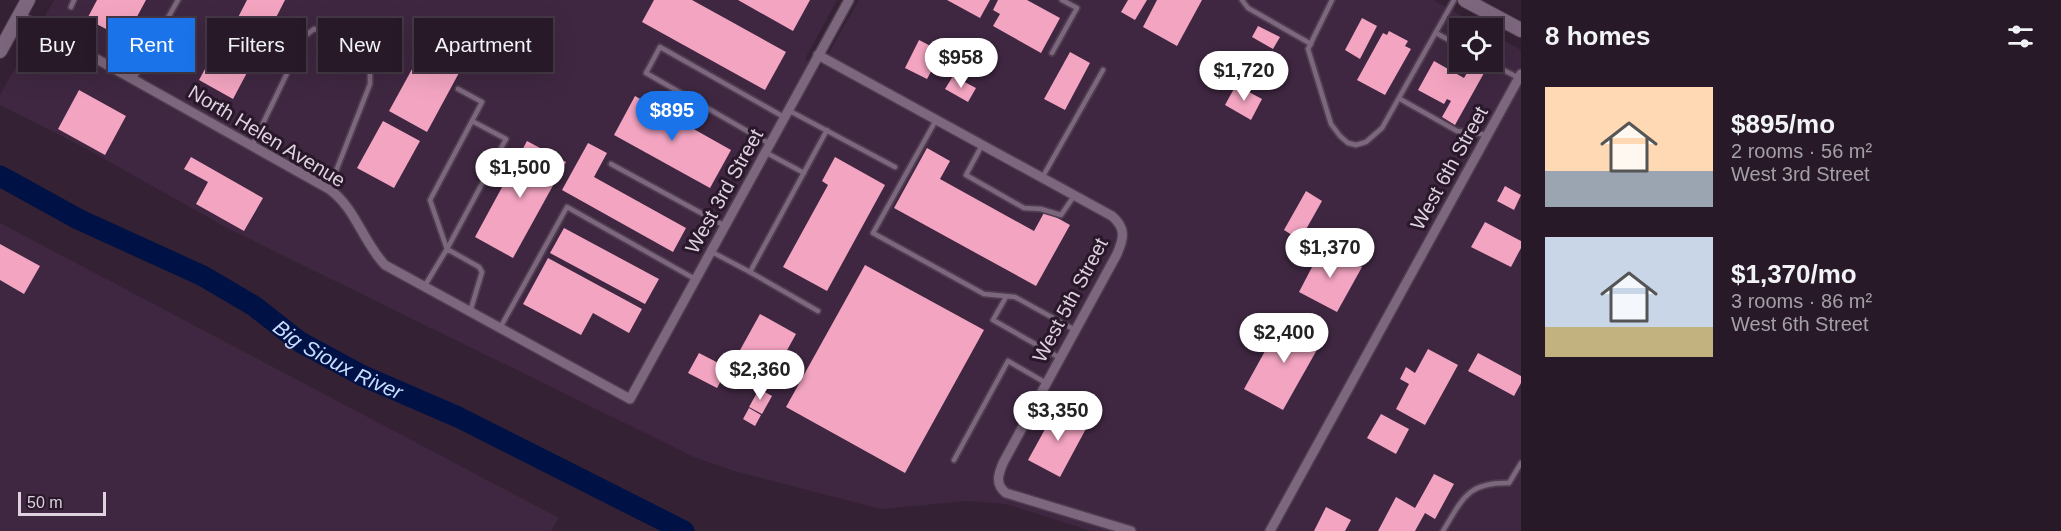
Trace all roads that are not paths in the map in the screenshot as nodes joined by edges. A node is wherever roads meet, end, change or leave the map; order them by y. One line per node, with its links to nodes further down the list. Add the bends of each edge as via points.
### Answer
1 (28, 0): 11 (main road)
2 (74, 0): 10 (lane)
3 (178, 0): 22 (lane)
4 (849, 0): 18 (street, West 3rd Street)
5 (1062, 0): 17 (lane, via 1077,8)
6 (1242, 0): 15 (lane, via 1248,8)
7 (1332, 0): 15 (lane)
8 (1454, 0): 13 (lane)
9 (1465, 0): 12 (main road)
10 (71, 7)
11 (20, 16): 16 (main road); 22 (street, North Helen Avenue)
12 (1521, 30)
13 (1436, 33): 14 (lane); 24 (lane)
14 (1449, 40)
15 (1311, 44): 24 (lane, via 1308,49 1330,124 1348,143 1366,142 1382,128)
16 (0, 51)
17 (1052, 53)
18 (818, 55): 25 (street, West 3rd Street); 26 (street)
19 (1503, 69): 21 (lane)
20 (1103, 70): 36 (lane)
21 (1520, 76): 29 (street, West 6th Street)
22 (134, 80): 31 (street, North Helen Avenue)
23 (458, 89): 27 (lane, via 482,102)
24 (1400, 99): 29 (lane, via 1457,130)
25 (786, 114): 28 (lane); 32 (street, West 3rd Street); 32 (lane, via 660,47 646,73)
26 (936, 120): 30 (street); 45 (lane, via 873,232 984,294)
27 (472, 121): 40 (lane, via 430,200); 40 (lane, via 506,139)
28 (827, 130): 34 (lane); 35 (lane)
29 (1488, 135): 56 (street, West 6th Street)
30 (982, 145): 36 (street); 38 (lane, via 966,175 1024,208 1041,208 1061,215)
31 (252, 146): 37 (street, North Helen Avenue); 37 (lane, via 305,36 314,29 365,52 370,63 370,84)
32 (768, 148): 35 (lane); 39 (street, West 3rd Street)
33 (611, 164): 39 (lane)
34 (895, 167)
35 (804, 173): 42 (lane)
36 (1042, 178): 38 (street)
37 (329, 189): 44 (street, North Helen Avenue, via 350,210 385,265)
38 (1074, 195): 49 (street, West 5th Street, via 1112,216 1122,227 1122,243)
39 (725, 226): 41 (street, West 3rd Street)
40 (447, 249): 44 (lane); 47 (lane, via 482,272)
41 (711, 251): 42 (lane); 43 (street, West 3rd Street)
42 (750, 272): 46 (lane)
43 (696, 279): 48 (lane, via 567,207); 52 (street, West 3rd Street)
44 (424, 288): 47 (street, North Helen Avenue)
45 (1006, 297): 49 (lane, via 1015,297); 50 (lane, via 993,320)
46 (818, 311)
47 (470, 312): 48 (street, North Helen Avenue)
48 (500, 328): 52 (street, North Helen Avenue)
49 (1075, 330): 50 (street, West 5th Street)
50 (1060, 358): 51 (street, West 5th Street)
51 (1046, 383): 53 (lane, via 1008,361); 55 (street, West 5th Street, via 1003,463 998,484 1006,493)
52 (630, 399)
53 (954, 460)
54 (1521, 463): 57 (lane, via 1509,483 1489,482 1474,487)
55 (1131, 531)
56 (1270, 531)
57 (1443, 531)

